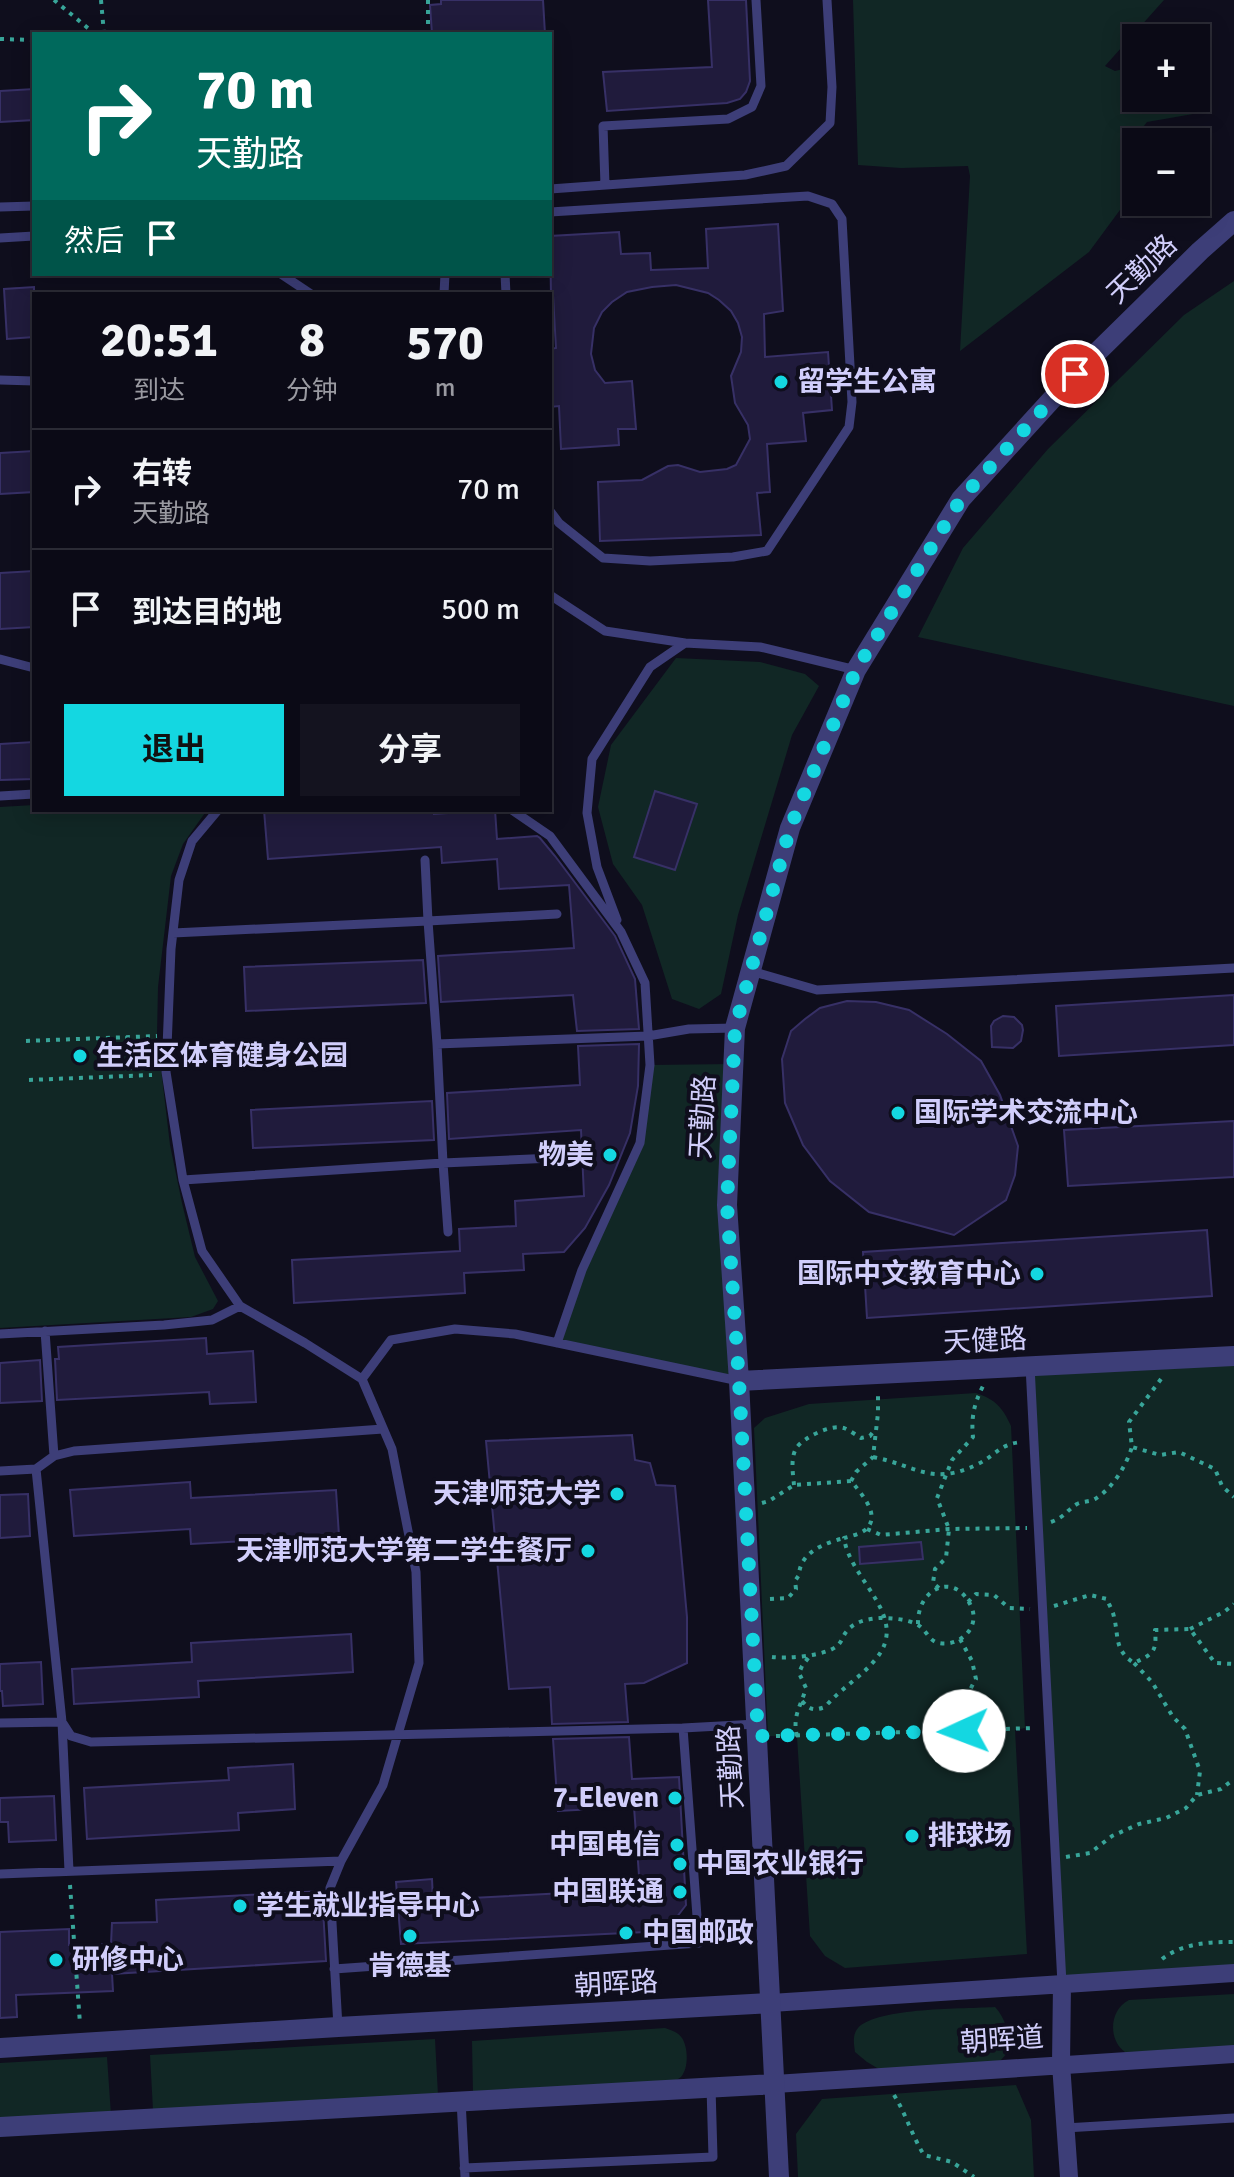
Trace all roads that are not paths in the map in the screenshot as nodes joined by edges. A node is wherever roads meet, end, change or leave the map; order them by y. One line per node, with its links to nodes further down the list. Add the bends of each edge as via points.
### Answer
1 (756, 0): 3 (lane, via 761,86 752,107 728,119 603,126)
2 (827, 0): 3 (lane, via 830,123 786,166 745,175)
3 (605, 185): 4 (lane)
4 (552, 189)
5 (32, 206): 6 (lane)
6 (0, 207)
7 (552, 212): 15 (lane, via 808,196 832,204 842,219 852,402 849,427 767,551 650,561 603,558)
8 (1234, 221): 20 (street, 天勤路, via 1075,374 961,499)
9 (32, 236): 10 (lane)
10 (0, 238)
11 (284, 276): 12 (lane)
12 (308, 292)
13 (0, 380): 14 (lane)
14 (32, 381)
15 (552, 514)
16 (552, 596): 17 (lane, via 605,631)
17 (685, 643): 20 (lane, via 760,647); 28 (lane, via 650,667 592,759 587,813 597,867)
18 (0, 659): 19 (lane)
19 (32, 667)
20 (856, 670): 31 (street, 天勤路, via 790,828)
21 (32, 794): 22 (lane)
22 (0, 796)
23 (216, 812): 29 (lane, via 192,841 179,880)
24 (515, 812): 28 (lane, via 550,836)
25 (425, 860): 27 (lane)
26 (557, 914): 27 (lane)
27 (428, 921): 29 (lane); 34 (lane)
28 (621, 932): 33 (lane, via 645,983)
29 (173, 933): 37 (lane, via 166,1074)
30 (1234, 968): 31 (lane, via 817,990)
31 (751, 971): 32 (street, 天勤路)
32 (735, 1028): 33 (lane); 46 (street, 天勤路, via 727,1205)
33 (648, 1036): 34 (lane); 42 (lane, via 650,1065 640,1143 582,1270)
34 (437, 1044): 36 (lane)
35 (576, 1157): 36 (lane)
36 (443, 1163): 37 (lane); 38 (lane)
37 (183, 1180): 39 (lane, via 202,1251)
38 (448, 1232)
39 (240, 1306): 40 (lane, via 212,1320); 45 (lane)
40 (45, 1331): 41 (lane); 48 (lane)
41 (0, 1334)
42 (557, 1343): 45 (lane, via 455,1329 391,1340); 46 (lane)
43 (1234, 1356): 44 (street, 天健路)
44 (1030, 1366): 46 (street, 天健路); 61 (lane)
45 (362, 1379): 47 (lane)
46 (739, 1381): 54 (street, 天勤路)
47 (383, 1429): 48 (lane); 55 (lane, via 392,1449 416,1572 419,1663)
48 (54, 1456): 49 (lane)
49 (36, 1469): 50 (lane); 51 (lane)
50 (0, 1471)
51 (62, 1722): 52 (lane); 55 (lane, via 71,1736 91,1742); 57 (lane)
52 (0, 1723)
53 (683, 1728): 54 (lane); 55 (lane); 59 (lane, via 699,1943)
54 (757, 1730): 62 (street, 天勤路)
55 (399, 1736): 56 (lane, via 383,1785)
56 (341, 1861): 57 (lane); 59 (lane, via 330,1888)
57 (69, 1871): 58 (lane)
58 (0, 1874)
59 (334, 1969): 63 (lane)
60 (1234, 1973): 61 (street, 朝晖路)
61 (1062, 1984): 62 (street, 朝晖路); 66 (street)
62 (771, 2003): 63 (street, 朝晖路); 67 (street, 天勤路)
63 (338, 2027): 64 (street, 朝晖路)
64 (0, 2048)
65 (1234, 2054): 66 (street, 朝晖道)
66 (1061, 2064): 67 (street, 朝晖道); 72 (street)
67 (775, 2084): 68 (street); 74 (street, 天勤路)
68 (711, 2087): 69 (street); 73 (lane, via 713,2157)
69 (461, 2100): 71 (street); 73 (lane)
70 (1234, 2118): 72 (lane)
71 (0, 2127)
72 (1065, 2128): 75 (street)
73 (464, 2173)
74 (779, 2177)
75 (1069, 2177)

